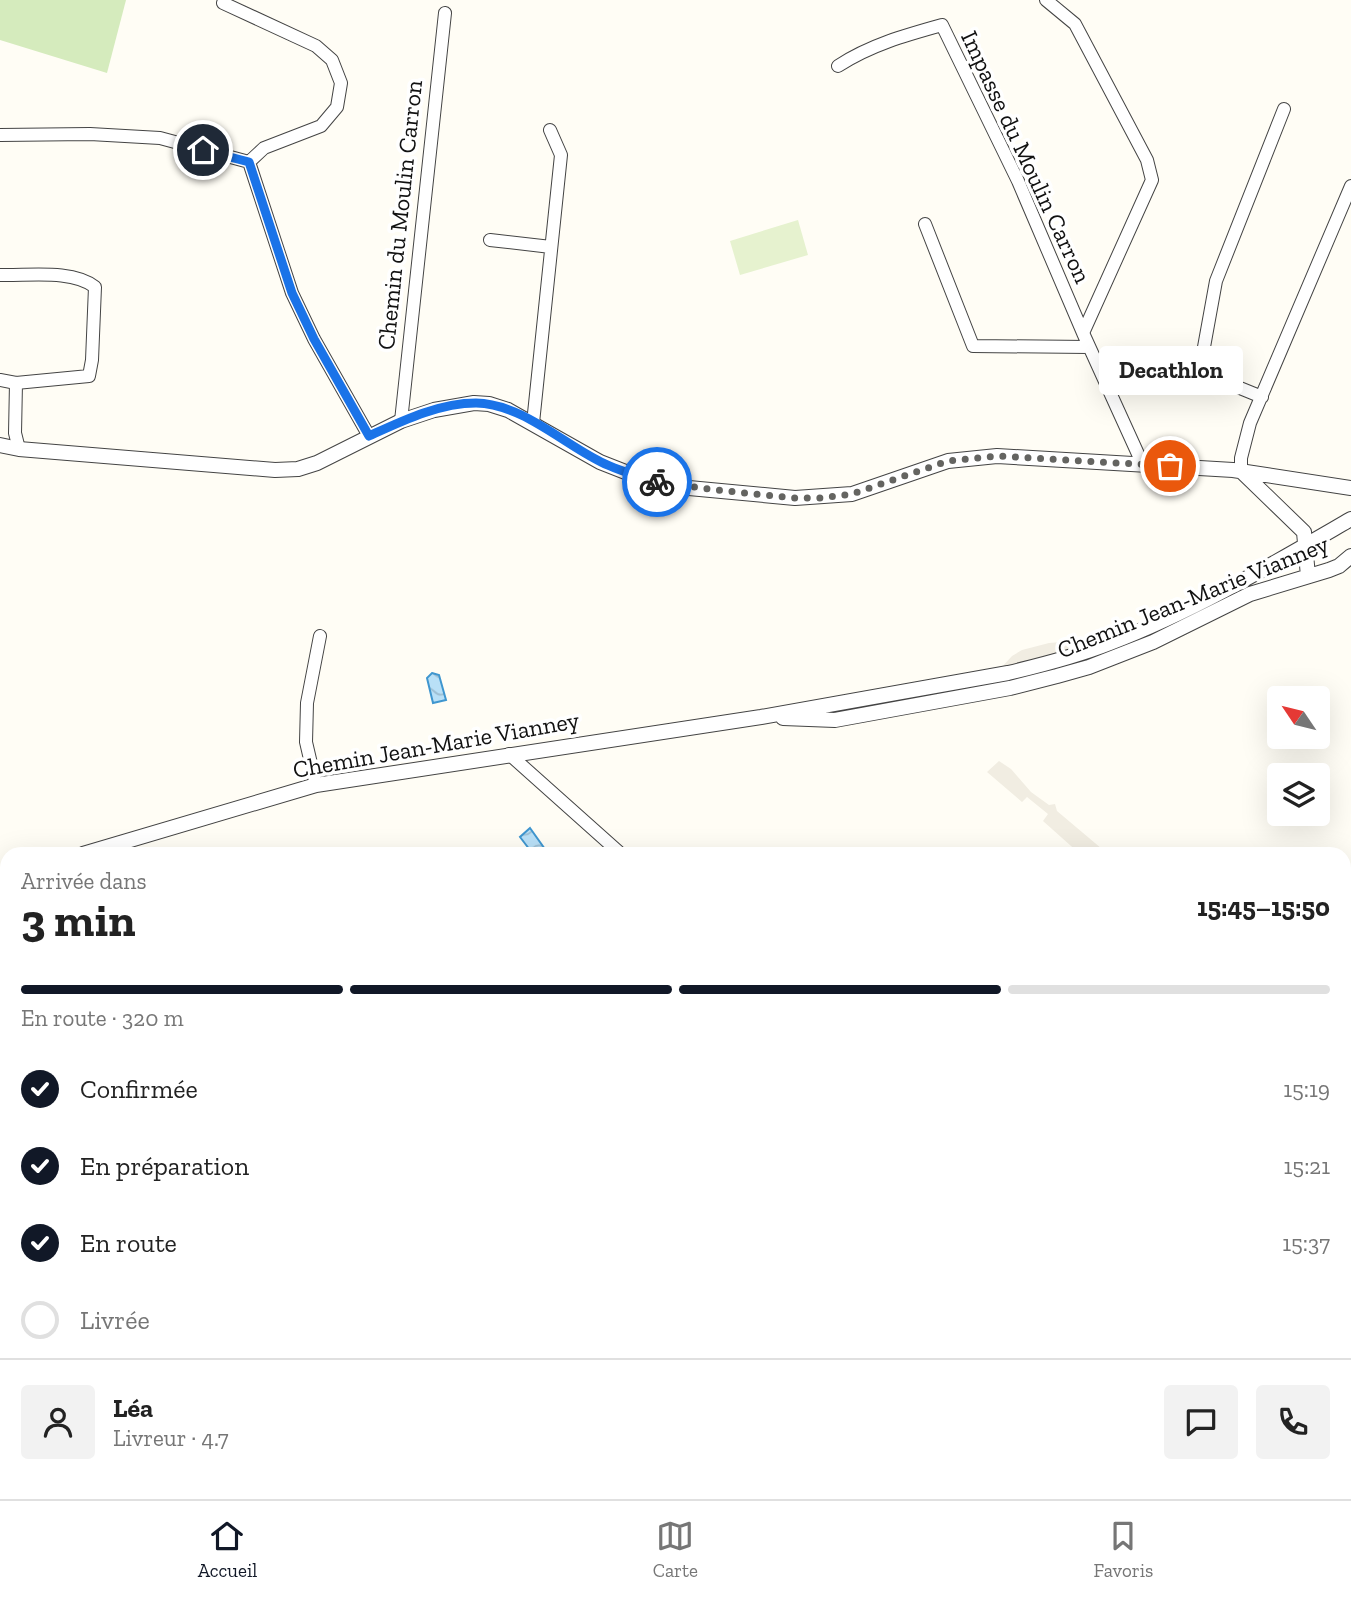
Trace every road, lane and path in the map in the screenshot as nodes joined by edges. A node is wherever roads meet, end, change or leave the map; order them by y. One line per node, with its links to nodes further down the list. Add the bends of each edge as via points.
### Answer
1 (1046, 0): 14 (street, Impasse du Moulin Carron, via 1076,24 1147,160 1152,180)
2 (223, 3): 8 (street, via 316,46 332,60 341,83 337,107 321,126 264,148)
3 (445, 13): 19 (street, Chemin du Moulin Carron)
4 (838, 66): 14 (street, Impasse du Moulin Carron, via 889,40 942,25 1018,181)
5 (1284, 109): 18 (street, via 1216,281 1202,358 1208,375)
6 (550, 130): 12 (street, via 561,155)
7 (0, 135): 8 (street, via 160,138)
8 (249, 162): 21 (street, via 292,293)
9 (1351, 186): 18 (street)
10 (925, 225): 15 (street, via 973,346)
11 (490, 240): 12 (street)
12 (551, 247): 20 (street)
13 (0, 275): 17 (street, via 74,276 95,287 89,376)
14 (1083, 333): 15 (street, Impasse du Moulin Carron)
15 (1089, 347): 24 (street, Impasse du Moulin Carron)
16 (0, 380): 17 (street)
17 (16, 383): 23 (street)
18 (1262, 397): 25 (street, via 1250,423)
19 (401, 421): 20 (street, via 474,403 508,410); 21 (street)
20 (533, 423): 24 (street, via 600,462 647,479 689,488 795,498 852,494 948,461 997,456)
21 (369, 436): 23 (street, via 317,463 275,470)
22 (0, 445): 23 (street)
23 (19, 449)
24 (1143, 465): 25 (street)
25 (1241, 471): 26 (street); 28 (street, via 1304,532)
26 (1351, 488)
27 (1351, 519): 28 (street, Chemin Jean-Marie Vianney)
28 (1306, 545): 30 (street); 32 (street, Chemin Jean-Marie Vianney, via 1167,619)
29 (1351, 555): 30 (street, Chemin Jean-Marie Vianney, via 1339,566)
30 (1308, 576): 32 (street, Chemin Jean-Marie Vianney, via 1250,594 1153,642 1089,667)
31 (320, 636): 34 (street, via 306,716 306,742)
32 (1009, 680): 33 (street, Chemin Jean-Marie Vianney, via 835,720 761,717)
33 (509, 754): 34 (street, Chemin Jean-Marie Vianney); 36 (street)
34 (316, 785): 35 (street, Chemin Jean-Marie Vianney)
35 (107, 847)
36 (613, 847)

